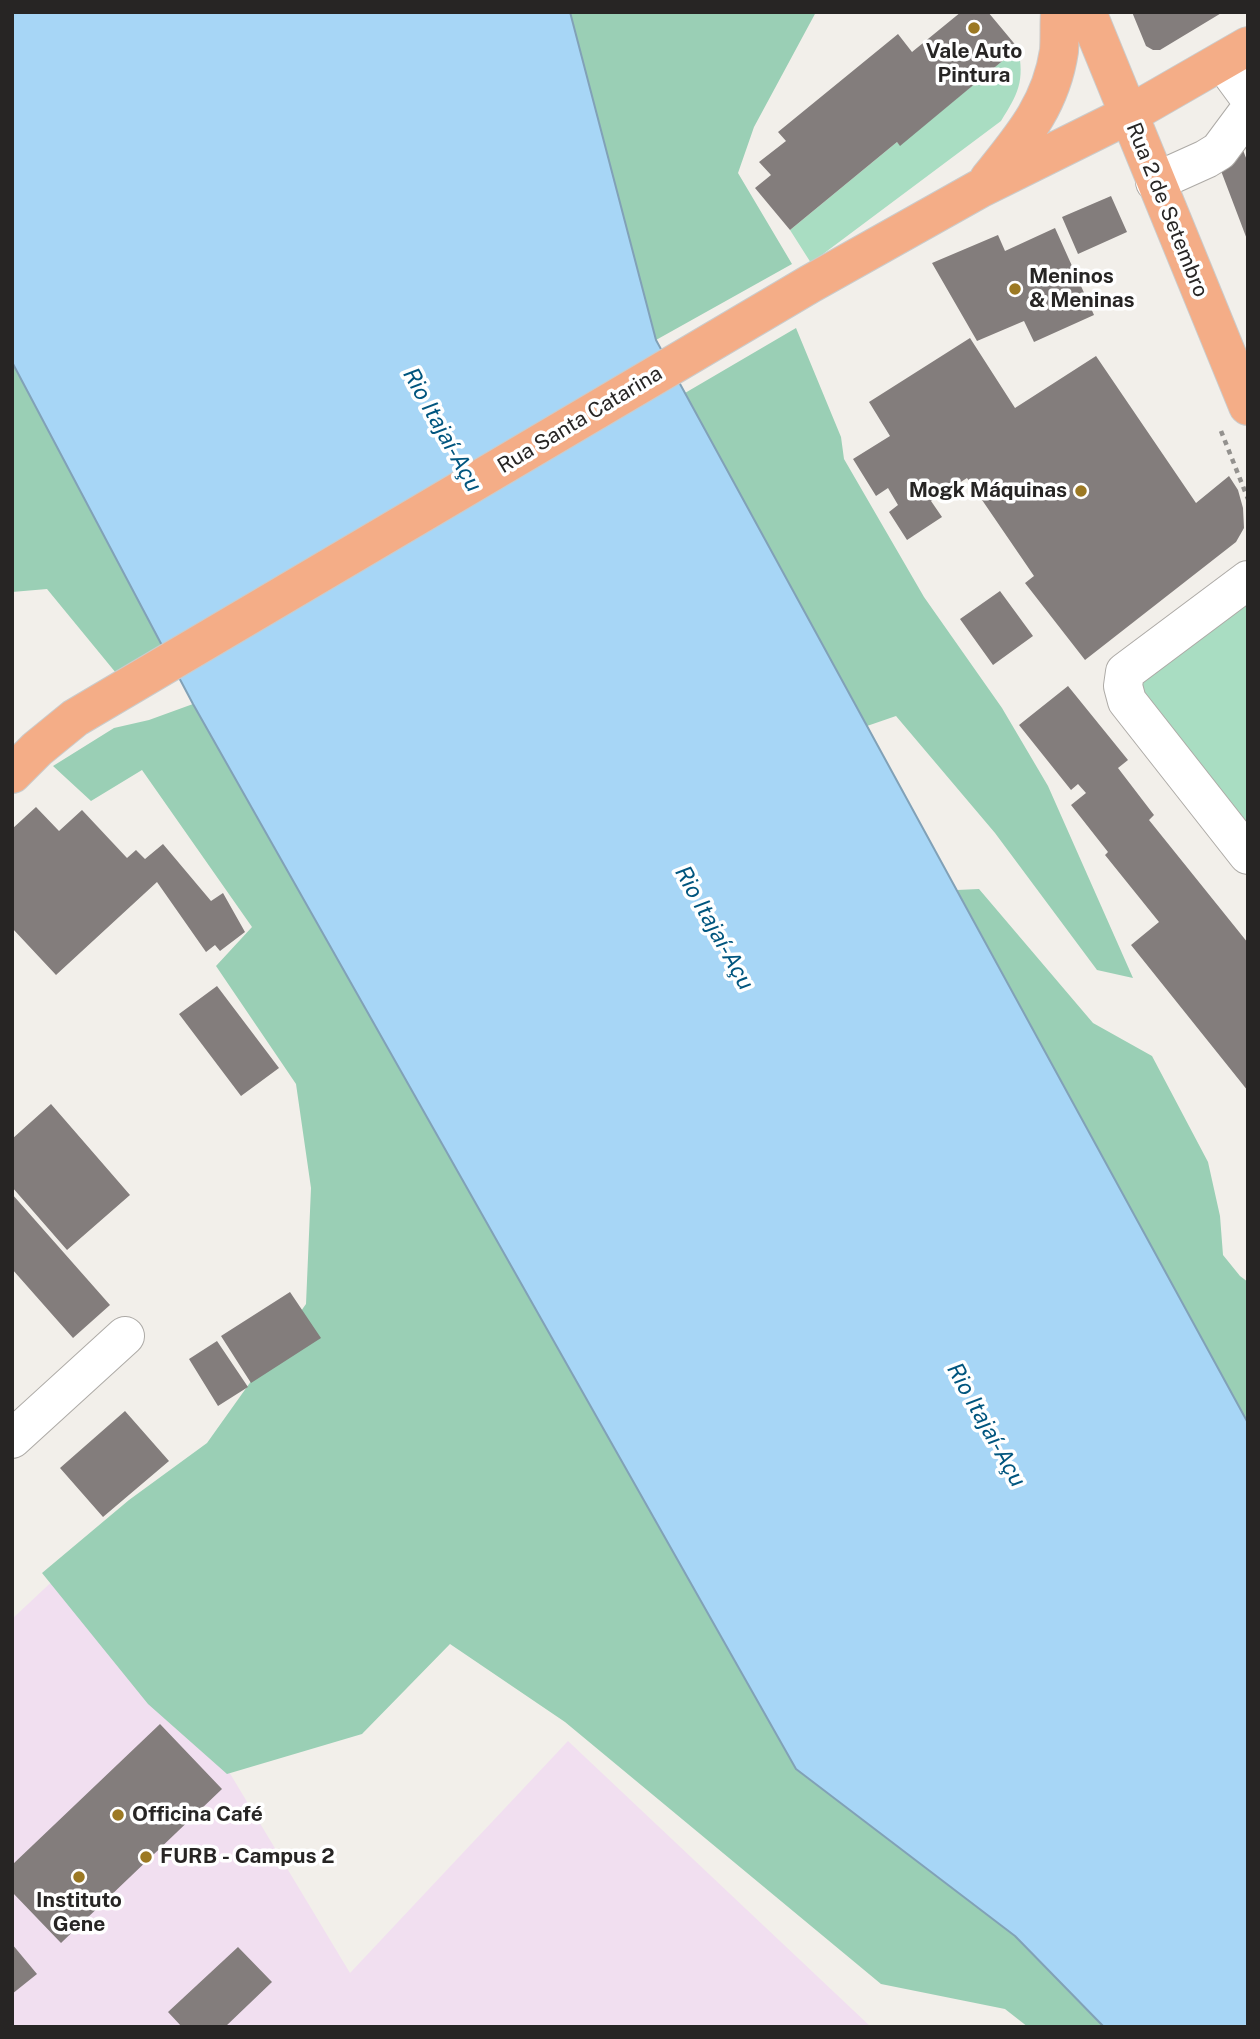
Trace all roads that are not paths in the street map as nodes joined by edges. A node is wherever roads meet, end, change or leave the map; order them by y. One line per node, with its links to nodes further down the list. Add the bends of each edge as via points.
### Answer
1 (1060, 12): 8 (main road, via 1059,50 1049,89 1029,129)
2 (1087, 12): 6 (main road, Rua 2 de Setembro)
3 (1235, 54): 4 (street); 6 (main road, Rua Santa Catarina)
4 (1248, 96)
5 (1248, 112): 7 (street, via 1219,150)
6 (1128, 115): 7 (main road, Rua 2 de Setembro); 8 (main road, Rua Santa Catarina)
7 (1156, 182): 9 (main road, Rua 2 de Setembro)
8 (981, 188): 11 (main road, Rua Santa Catarina, via 75,718)
9 (1246, 396)
10 (1248, 580): 12 (street, via 1125,673 1123,686 1127,701)
11 (12, 774)
12 (1248, 855)
13 (125, 1336): 14 (street)
14 (12, 1439)

